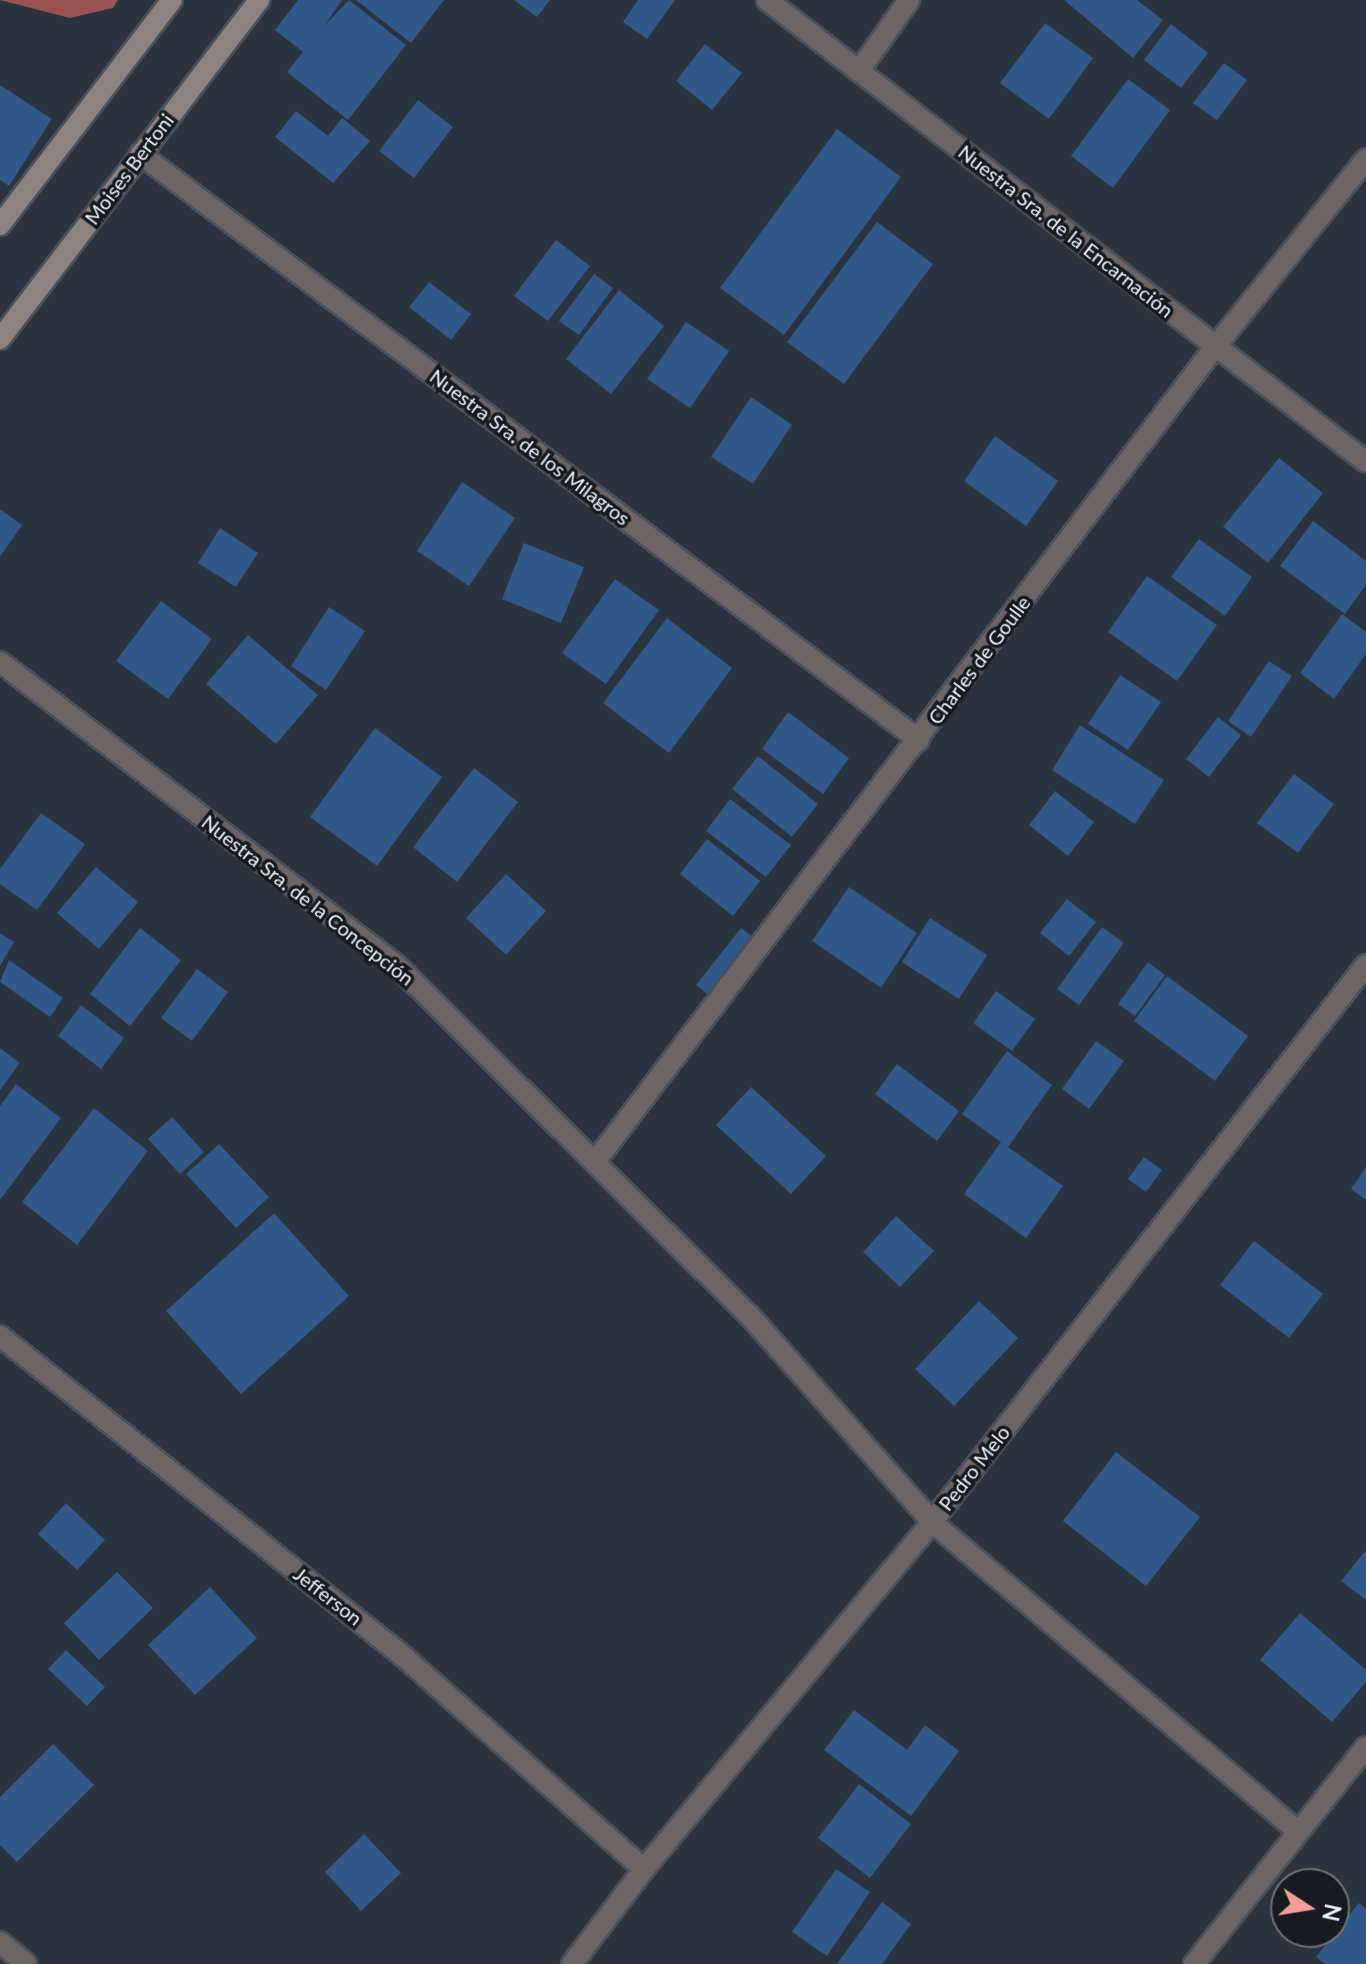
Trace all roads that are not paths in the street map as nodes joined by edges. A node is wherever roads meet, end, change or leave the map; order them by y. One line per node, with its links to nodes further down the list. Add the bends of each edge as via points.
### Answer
1 (172, 0): 8 (street)
2 (259, 0): 6 (street, Moises Bertoni)
3 (767, 0): 5 (street, Nuestra Sra. de la Encarnación)
4 (909, 0): 5 (street)
5 (859, 71): 10 (street, Nuestra Sra. de la Encarnación)
6 (140, 154): 9 (street, Moises Bertoni); 13 (street, Nuestra Sra. de los Milagros)
7 (1366, 159): 10 (street, Charles de Goulle)
8 (0, 225)
9 (0, 339)
10 (1215, 347): 11 (street, Nuestra Sra. de la Encarnación); 13 (street, Charles de Goulle)
11 (1366, 462)
12 (0, 662): 15 (street, Nuestra Sra. de la Concepción, via 396,965)
13 (919, 740): 15 (street, Charles de Goulle)
14 (1366, 965): 17 (street, Pedro Melo)
15 (595, 1162): 17 (street, Nuestra Sra. de la Concepción, via 750,1316)
16 (0, 1336): 20 (street, Jefferson, via 403,1656)
17 (932, 1522): 19 (street, Nuestra Sra. de la Concepción); 20 (street, Pedro Melo)
18 (1366, 1747): 19 (street)
19 (1299, 1832): 24 (street)
20 (644, 1869): 23 (street, Pedro Melo)
21 (0, 1942): 22 (street)
22 (26, 1964)
23 (572, 1964)
24 (1194, 1964)

